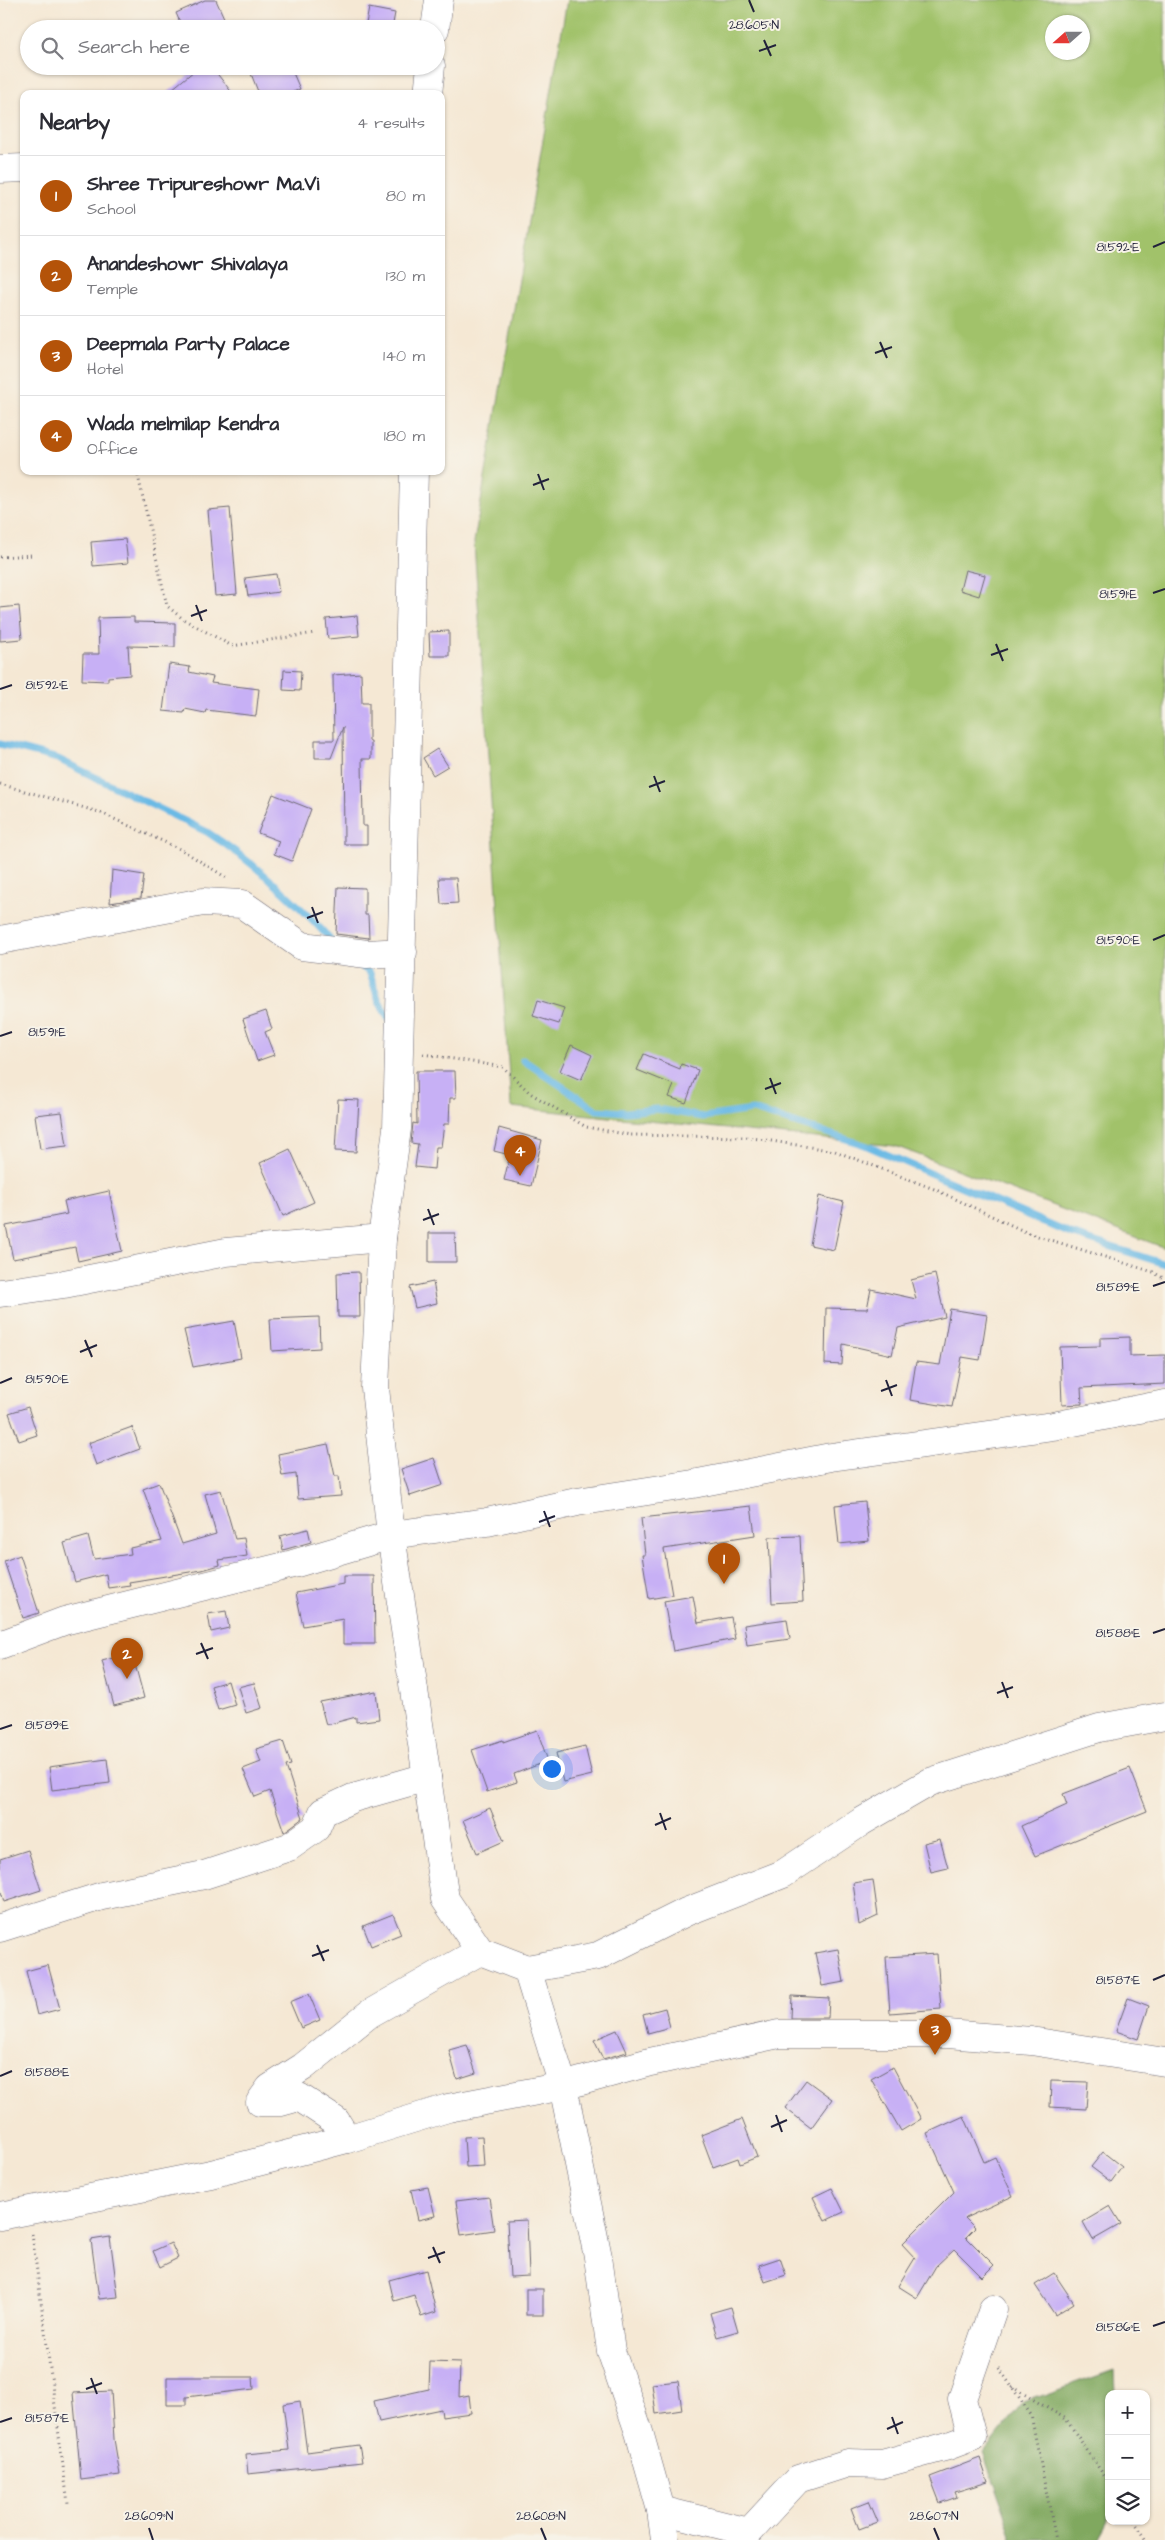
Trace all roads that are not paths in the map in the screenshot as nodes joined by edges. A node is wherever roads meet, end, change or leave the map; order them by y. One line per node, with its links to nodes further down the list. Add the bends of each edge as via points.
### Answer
1 (439, 0): 2 (street)
2 (436, 20)
3 (430, 75): 4 (street)
4 (428, 90)
5 (20, 168): 6 (street)
6 (0, 169)
7 (414, 475): 9 (street)
8 (0, 940): 9 (street, via 203,902 242,904 302,946 367,954)
9 (403, 952): 10 (street, via 397,1129)
10 (382, 1238): 11 (street, via 226,1252 64,1284); 13 (street, via 375,1388)
11 (0, 1293)
12 (1165, 1404): 13 (street, via 1054,1426 831,1457 693,1484 577,1502 487,1522)
13 (391, 1535): 14 (street, via 293,1564 64,1620); 16 (street, via 417,1723)
14 (0, 1645)
15 (1165, 1716): 19 (street, via 1099,1728 930,1782 861,1822 783,1874 686,1912 598,1956)
16 (428, 1777): 17 (street, via 353,1798 323,1812 316,1828 288,1847 204,1875 102,1896); 18 (street, via 444,1898)
17 (0, 1928)
18 (480, 1950): 19 (street); 22 (street, via 369,2014 270,2088 260,2102 281,2102 299,2097 336,2120)
19 (528, 1969): 21 (street)
20 (1165, 2062): 21 (street, via 1031,2040 948,2034 779,2034 650,2062)
21 (563, 2086): 22 (street, via 448,2108); 25 (street, via 598,2257 611,2352 639,2432)
22 (347, 2139): 23 (street, via 211,2174)
23 (0, 2216)
24 (993, 2309): 25 (street, via 962,2399 972,2437 882,2464 848,2463 798,2480 750,2532)
25 (661, 2510): 26 (street)
26 (665, 2540)

